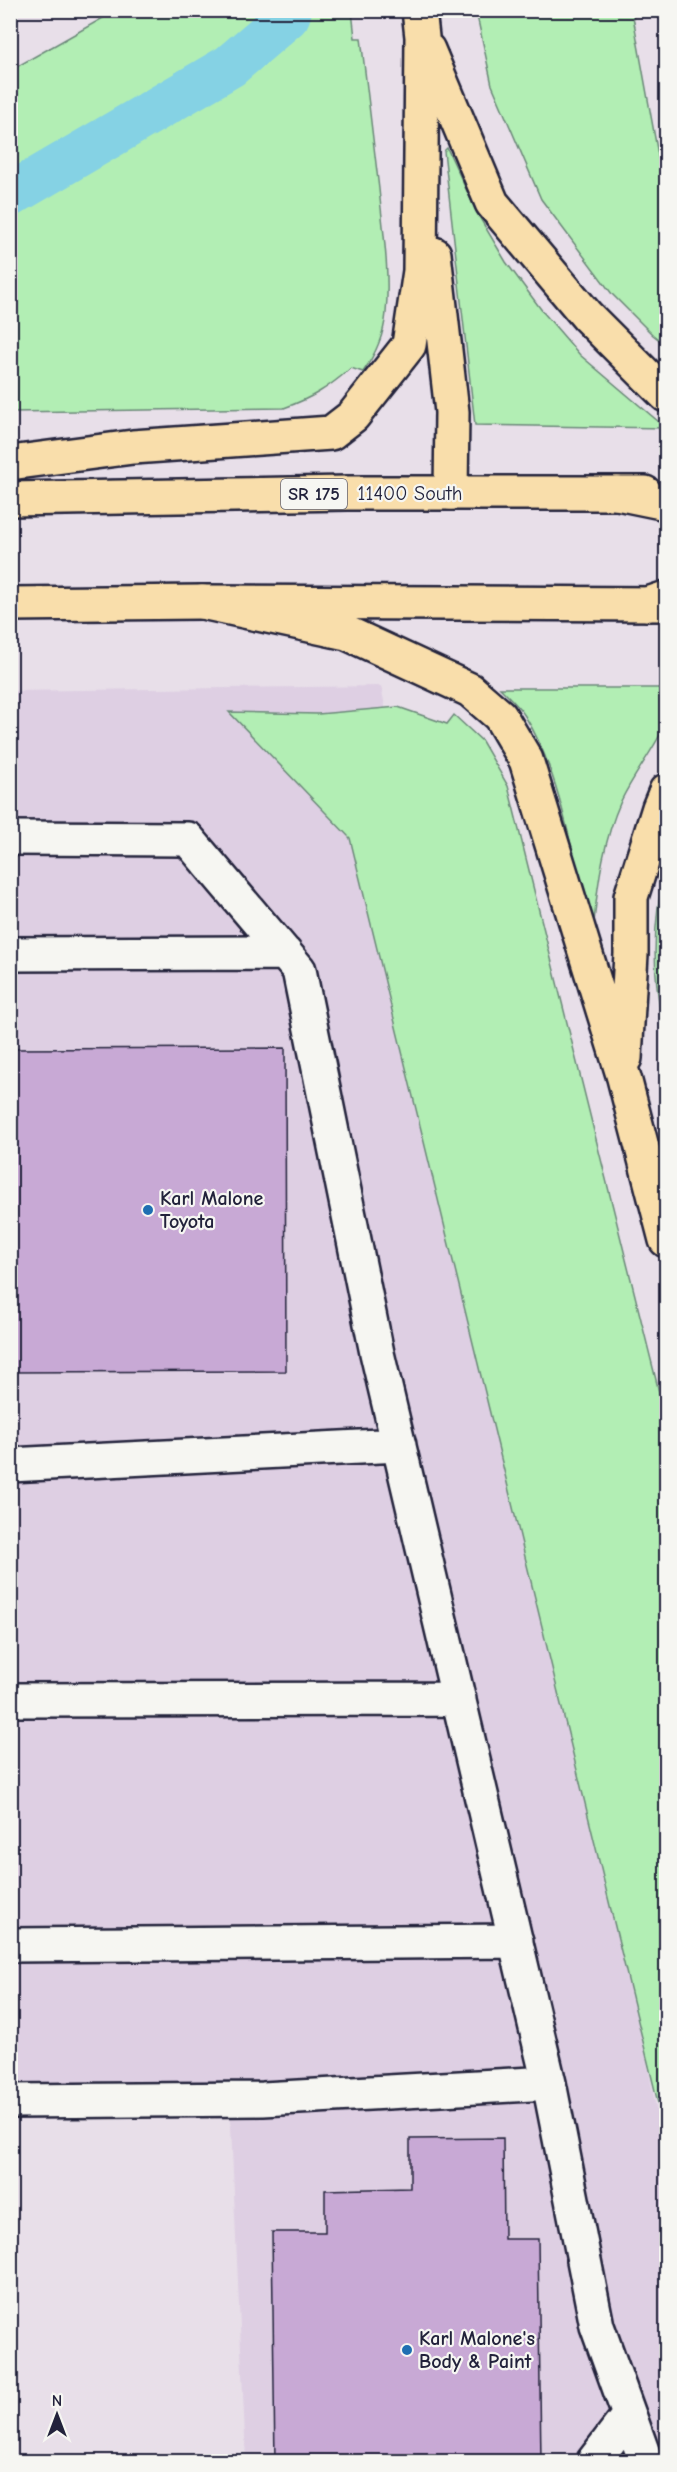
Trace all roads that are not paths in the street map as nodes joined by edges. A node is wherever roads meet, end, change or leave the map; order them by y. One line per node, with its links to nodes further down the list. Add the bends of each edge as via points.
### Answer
1 (421, 24): 2 (main road); 3 (main road, via 492,203 587,316)
2 (421, 181): 4 (main road, via 420,271 409,345 353,416 331,433 134,447); 5 (main road, via 437,271 452,412)
3 (666, 395)
4 (10, 463)
5 (451, 493): 6 (main road, 11400 South / SR 175); 8 (main road, 11400 South / SR 175)
6 (617, 493): 7 (main road, 11400 South / SR 175); 9 (main road)
7 (666, 493)
8 (10, 499)
9 (666, 503)
10 (202, 602): 11 (main road); 12 (main road); 17 (main road, via 347,633 470,690 500,716 526,760)
11 (660, 602)
12 (10, 604)
13 (666, 791): 17 (main road, via 631,897)
14 (10, 838): 15 (lane, via 188,839)
15 (285, 953): 16 (lane); 19 (lane, via 299,970)
16 (10, 954)
17 (624, 1078): 18 (main road)
18 (666, 1240)
19 (399, 1445): 20 (lane); 21 (lane)
20 (10, 1465)
21 (459, 1699): 22 (lane); 23 (lane)
22 (10, 1700)
23 (516, 1941): 24 (lane); 25 (lane)
24 (10, 1945)
25 (549, 2083): 26 (lane, via 263,2099); 27 (lane, via 597,2326)
26 (10, 2102)
27 (629, 2415): 28 (lane); 29 (lane)
28 (593, 2462)
29 (646, 2462)

